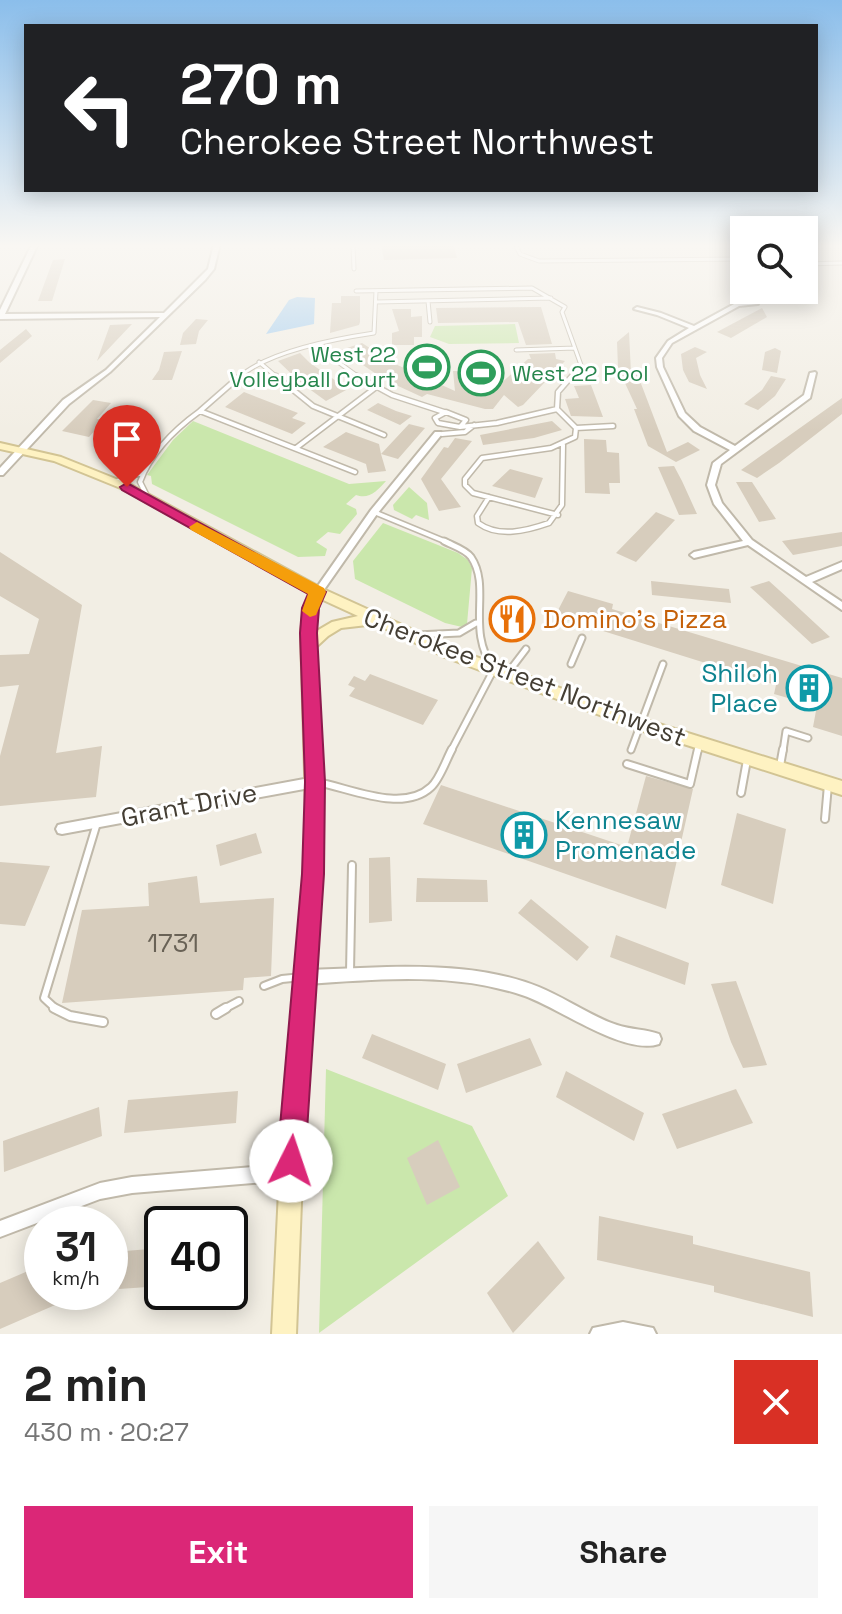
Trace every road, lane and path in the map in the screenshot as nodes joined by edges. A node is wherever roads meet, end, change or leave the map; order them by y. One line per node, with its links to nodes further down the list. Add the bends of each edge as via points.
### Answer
1 (175, 306): 7 (street)
2 (376, 306): 11 (lane, via 374,333)
3 (429, 306): 9 (lane)
4 (564, 306): 12 (lane)
5 (734, 306): 10 (street)
6 (637, 309): 10 (street)
7 (166, 315): 8 (street); 34 (street, via 108,371 66,402)
8 (0, 316)
9 (430, 322)
10 (694, 328): 33 (street, via 663,350 660,367 688,422)
11 (316, 345): 14 (lane); 16 (lane)
12 (575, 348): 13 (lane); 17 (lane, via 581,368 560,384)
13 (516, 350)
14 (258, 362): 19 (lane); 21 (lane, via 313,406)
15 (813, 373): 33 (street, via 807,396)
16 (375, 388): 18 (lane); 21 (lane)
17 (557, 409): 24 (lane); 27 (lane)
18 (429, 410): 20 (lane); 23 (lane)
19 (200, 411): 32 (lane); 35 (lane, via 176,429)
20 (446, 412): 22 (lane); 23 (lane)
21 (336, 417): 29 (lane); 32 (lane)
22 (465, 418): 24 (lane); 26 (lane)
23 (436, 421): 26 (lane); 28 (lane)
24 (476, 424): 26 (lane); 28 (lane, via 465,432)
25 (613, 426): 27 (lane)
26 (457, 427): 28 (lane)
27 (576, 428): 30 (lane, via 575,437)
28 (440, 434): 41 (street)
29 (384, 435)
30 (563, 445): 40 (lane, via 479,460 465,485); 42 (lane)
31 (0, 446): 34 (main road, Cherokee Street Northwest)
32 (295, 448): 36 (lane)
33 (735, 449): 43 (street, via 717,463 711,485 718,504)
34 (22, 450): 37 (street); 38 (main road, Cherokee Street Northwest)
35 (144, 472): 38 (lane); 39 (lane, via 140,482)
36 (355, 472)
37 (0, 473)
38 (115, 482): 39 (main road, Cherokee Street Northwest)
39 (147, 497): 47 (main road, Cherokee Street Northwest)
40 (489, 497): 42 (lane); 42 (lane, via 477,519 480,527 491,531 542,525)
41 (374, 512): 47 (street); 50 (lane, via 470,554 477,565)
42 (558, 515)
43 (749, 542): 44 (street); 46 (street)
44 (694, 555)
45 (842, 565): 46 (street)
46 (806, 581): 48 (street)
47 (318, 592): 49 (main road, Cherokee Street Northwest); 53 (main road, via 310,614)
48 (842, 607)
49 (378, 621): 51 (main road, Cherokee Street Northwest); 53 (main road, via 336,623)
50 (477, 622): 51 (lane, via 459,633); 57 (lane, via 482,653)
51 (410, 635): 57 (main road, Cherokee Street Northwest)
52 (582, 638): 55 (lane)
53 (309, 646): 65 (main road)
54 (526, 649): 57 (lane)
55 (571, 664)
56 (663, 664): 58 (lane)
57 (500, 672): 58 (main road, Cherokee Street Northwest); 65 (lane, via 424,793 393,800)
58 (642, 725): 60 (main road, Cherokee Street Northwest); 61 (lane)
59 (808, 738): 64 (lane, via 786,731)
60 (699, 744): 62 (main road, Cherokee Street Northwest); 63 (lane, via 690,784)
61 (631, 750)
62 (747, 759): 64 (main road, Cherokee Street Northwest); 67 (lane)
63 (627, 764)
64 (779, 769): 66 (main road, Cherokee Street Northwest)
65 (315, 782): 69 (street, Grant Drive); 73 (main road)
66 (835, 786): 68 (lane)
67 (741, 793)
68 (825, 819)
69 (98, 822): 70 (street, Grant Drive); 77 (lane, via 44,998 55,1011)
70 (62, 829)
71 (352, 865): 72 (lane)
72 (350, 975): 73 (street); 78 (street, via 434,973 494,980 552,999 633,1039)
73 (307, 977): 74 (lane); 80 (main road)
74 (264, 986)
75 (239, 1001): 76 (lane)
76 (216, 1014)
77 (103, 1022)
78 (654, 1039)
79 (324, 1158): 80 (lane)
80 (291, 1166): 81 (street, via 132,1185 73,1199); 82 (main road)
81 (0, 1229)
82 (284, 1334)
83 (599, 1334): 84 (street)
84 (647, 1334)

